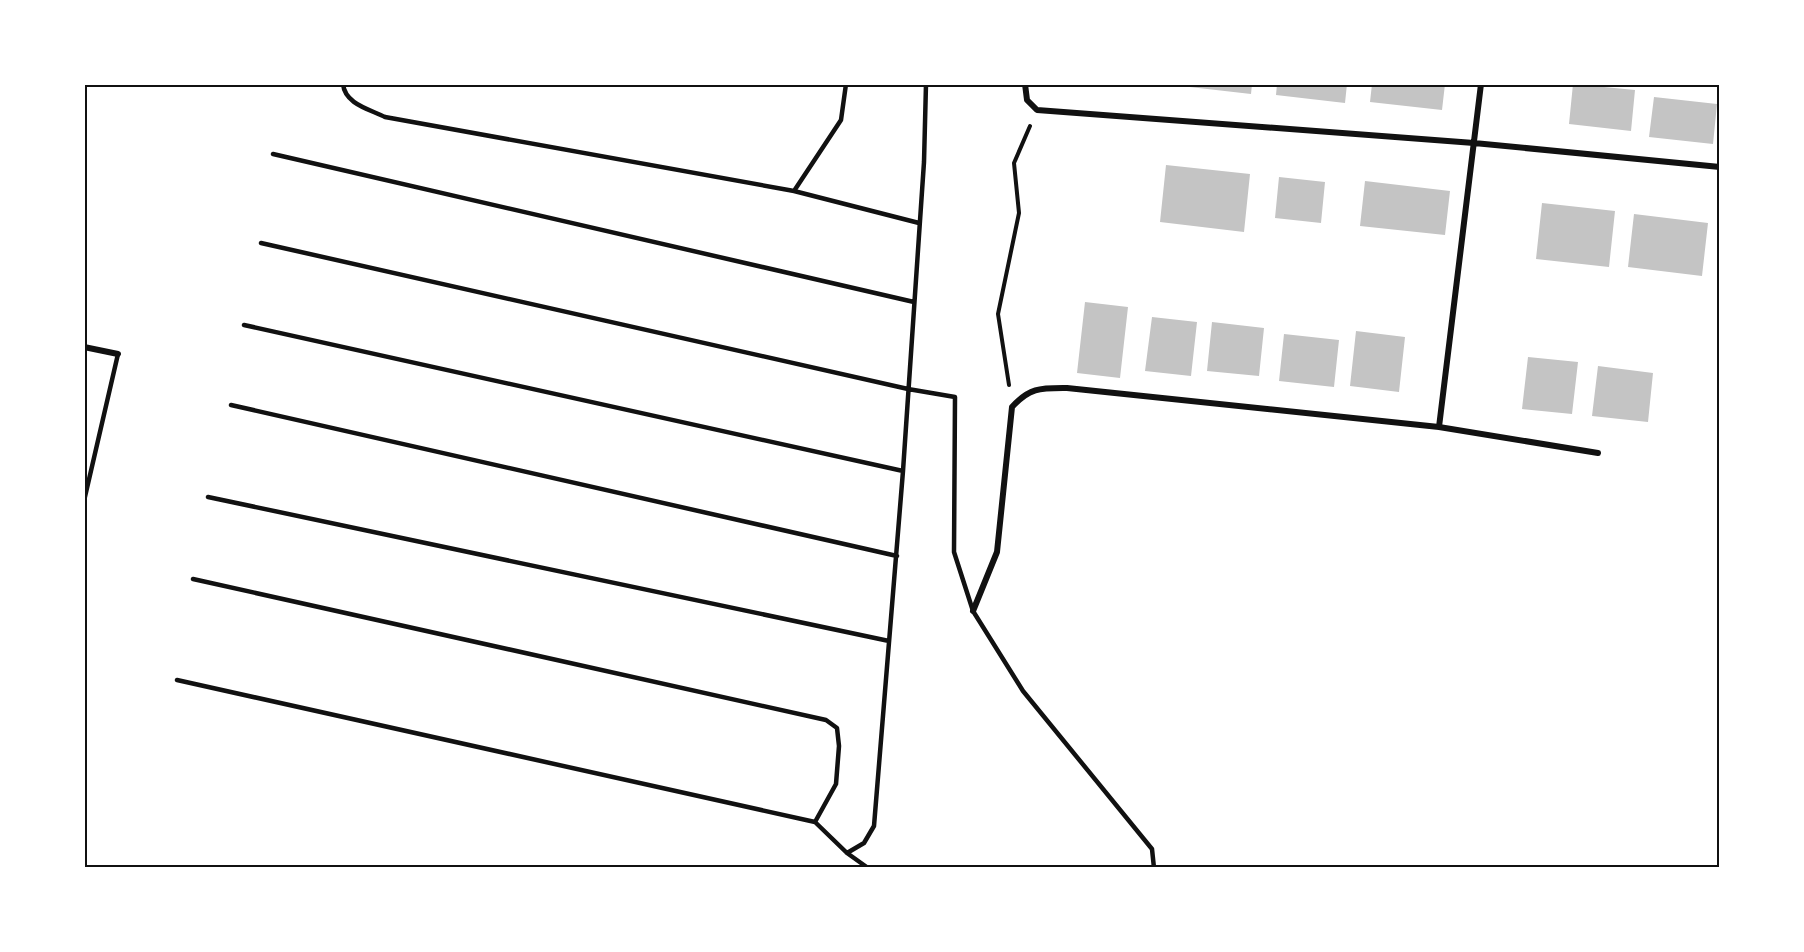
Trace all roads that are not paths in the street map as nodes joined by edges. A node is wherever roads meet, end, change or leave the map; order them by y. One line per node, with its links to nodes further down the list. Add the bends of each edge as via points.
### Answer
1 (343, 84): 9 (lane, via 351,101 385,117)
2 (846, 84): 9 (lane, via 841,120)
3 (926, 84): 10 (lane)
4 (1481, 84): 6 (street)
5 (1025, 85): 6 (street, via 1027,100 1037,110)
6 (1474, 143): 8 (street); 18 (street)
7 (273, 154): 12 (lane)
8 (1720, 167)
9 (794, 191): 10 (lane)
10 (919, 223): 12 (lane)
11 (261, 243): 16 (lane)
12 (914, 302): 16 (lane)
13 (244, 325): 20 (lane)
14 (84, 347): 15 (street)
15 (118, 354): 22 (lane)
16 (908, 389): 20 (lane); 25 (lane, via 955,398 954,552)
17 (231, 405): 23 (lane)
18 (1439, 427): 19 (street); 25 (street, via 1067,388 1040,388 1024,394 1012,407 997,552)
19 (1598, 453)
20 (903, 471): 23 (lane)
21 (208, 497): 26 (lane)
22 (84, 501)
23 (897, 556): 26 (lane)
24 (193, 579): 28 (lane, via 826,720 837,728 836,784)
25 (973, 611): 31 (lane, via 1023,691 1152,849)
26 (889, 641): 29 (lane, via 874,826 864,843)
27 (177, 680): 28 (lane)
28 (815, 822): 29 (lane)
29 (847, 853): 30 (lane)
30 (867, 868)
31 (1154, 868)

